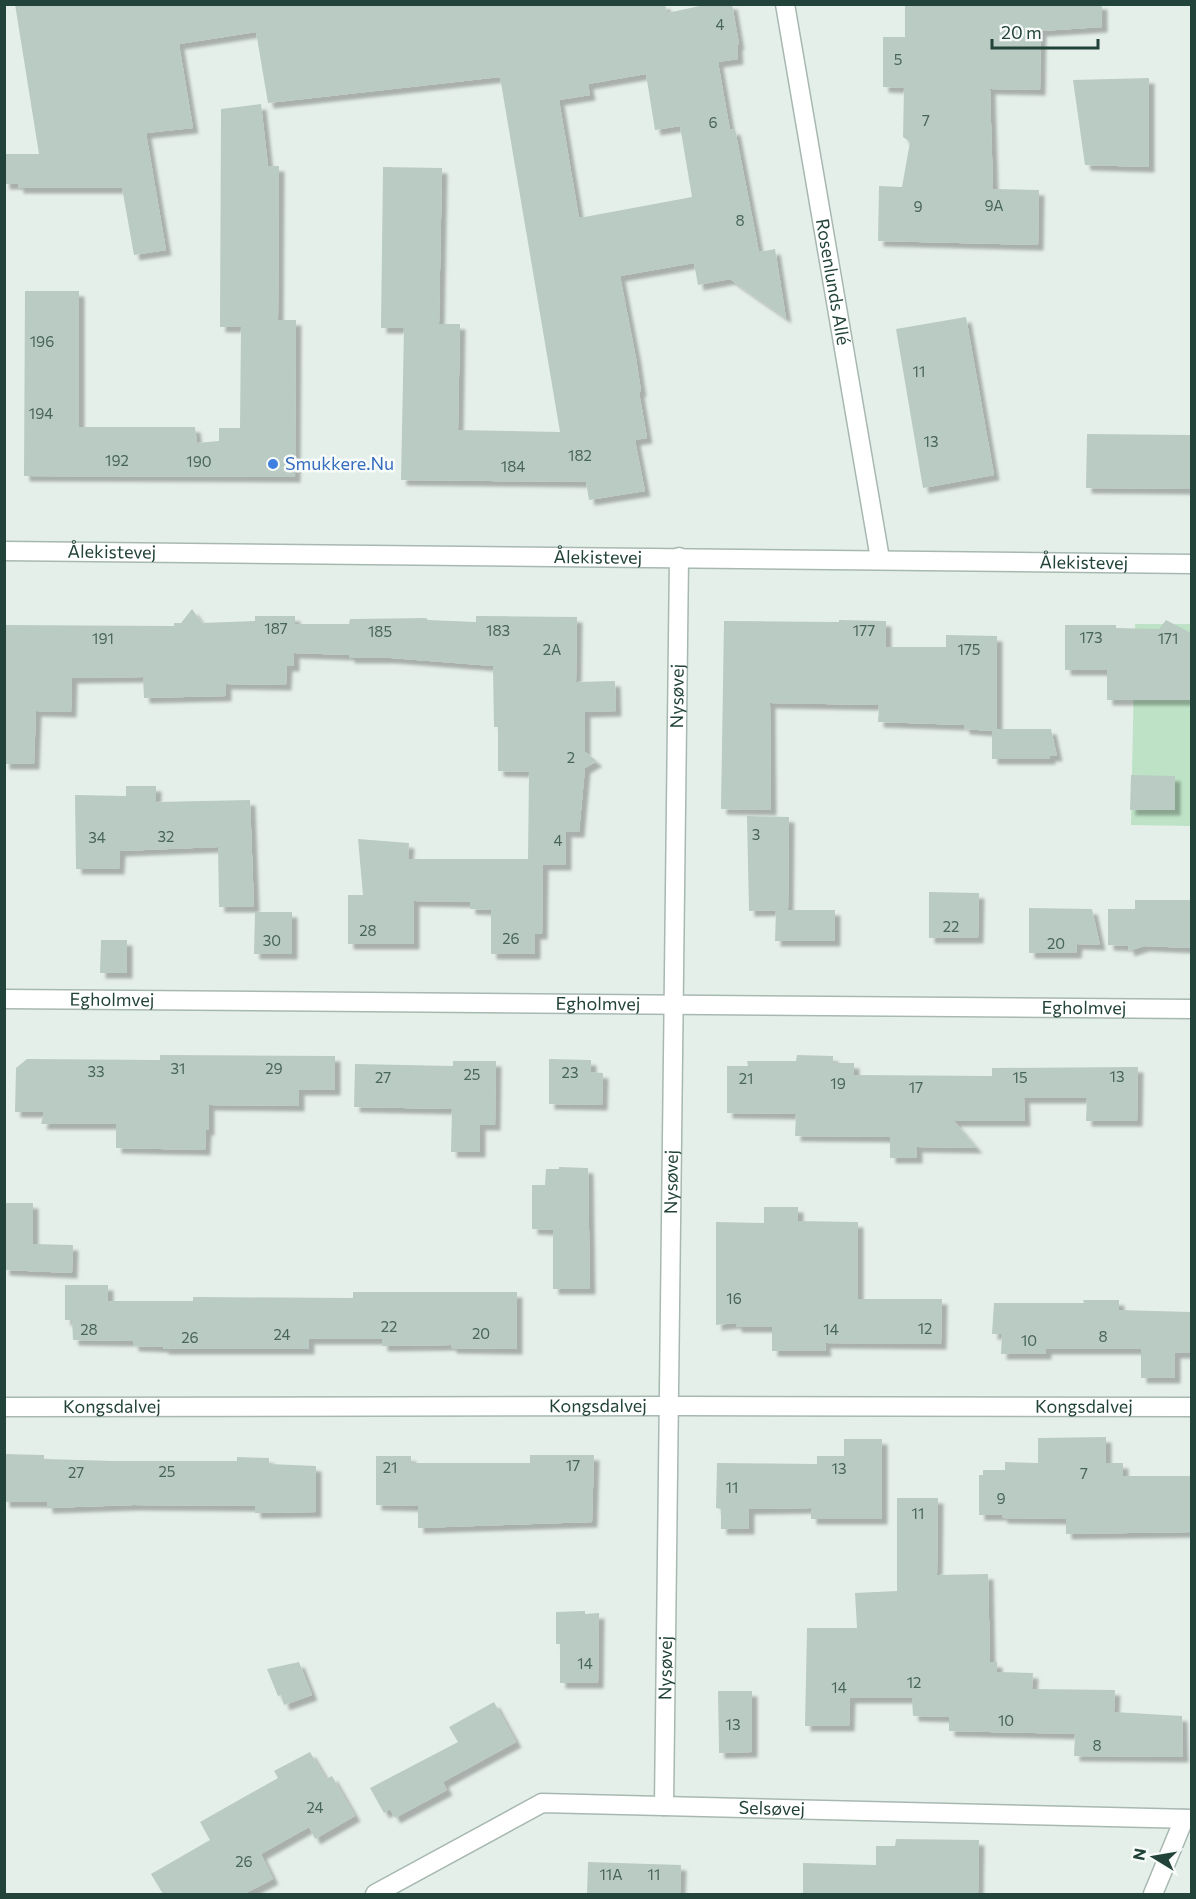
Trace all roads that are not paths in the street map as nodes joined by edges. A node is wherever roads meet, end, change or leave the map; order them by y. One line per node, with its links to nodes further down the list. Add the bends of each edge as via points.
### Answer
1 (785, 4): 4 (street, Rosenlunds Allé)
2 (4, 551): 3 (street, Ålekistevej)
3 (679, 557): 4 (street, Ålekistevej); 7 (street, Nysøvej)
4 (880, 559): 5 (street, Ålekistevej)
5 (1191, 564)
6 (4, 999): 7 (street, Egholmvej)
7 (674, 1006): 8 (street, Egholmvej); 9 (street, Nysøvej)
8 (1191, 1009)
9 (669, 1406): 10 (street, Kongsdalvej); 11 (street, Kongsdalvej); 12 (street, Nysøvej)
10 (4, 1407)
11 (1191, 1407)
12 (664, 1806): 13 (street, Selsøvej); 14 (street, Selsøvej, via 542,1803)
13 (1188, 1819): 15 (street)
14 (375, 1894)
15 (1153, 1894)

